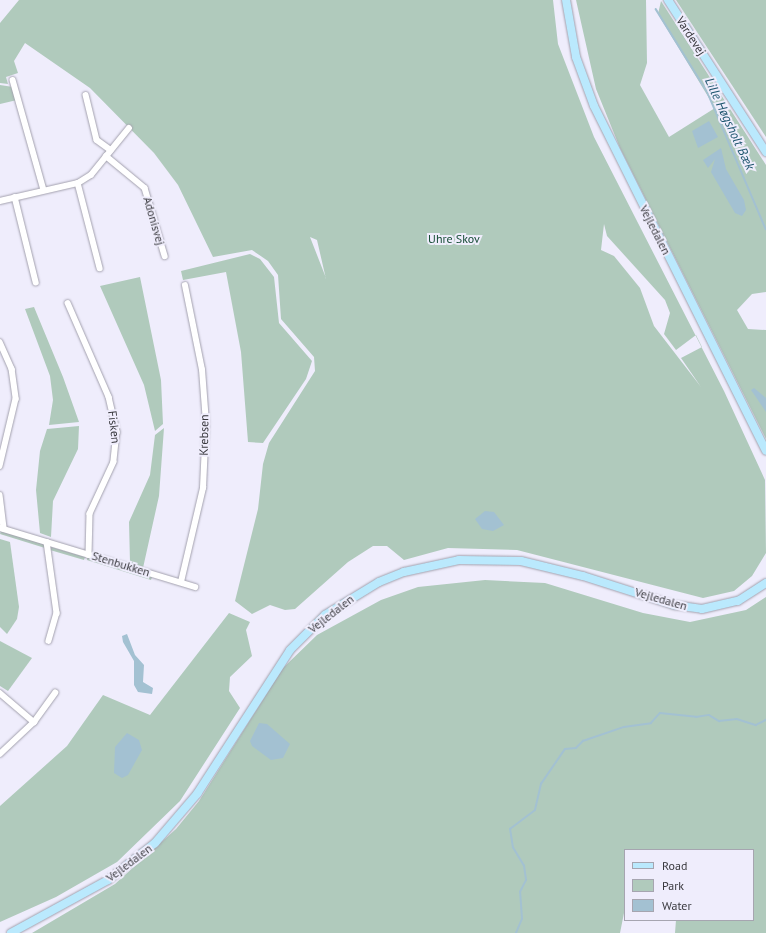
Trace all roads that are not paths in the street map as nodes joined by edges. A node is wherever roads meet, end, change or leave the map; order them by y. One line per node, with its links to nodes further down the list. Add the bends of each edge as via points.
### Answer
1 (566, 0): 19 (street, Vejledalen, via 576,57 594,106)
2 (668, 0): 7 (street, Vardevej)
3 (12, 80): 10 (street)
4 (86, 95): 6 (street, via 97,140)
5 (129, 128): 6 (street)
6 (111, 150): 8 (street)
7 (766, 152)
8 (106, 156): 9 (street, via 91,175); 13 (street, Adonisvej, via 145,188)
9 (78, 183): 10 (street); 14 (street)
10 (44, 190): 11 (street)
11 (15, 197): 12 (street); 15 (street)
12 (0, 200)
13 (164, 256)
14 (100, 268)
15 (36, 282)
16 (185, 286): 25 (street, Krebsen, via 202,370 206,423 203,488)
17 (68, 303): 24 (street, Fisken, via 109,397 117,432 114,462 90,514)
18 (0, 342): 20 (street, via 12,369 16,399)
19 (766, 451)
20 (0, 466)
21 (0, 494): 22 (street)
22 (2, 528): 23 (street, Stenbukken)
23 (47, 542): 24 (street, Stenbukken); 28 (street, via 57,613)
24 (89, 555): 25 (street, Stenbukken)
25 (181, 582): 27 (street, Stenbukken)
26 (766, 583): 33 (street, Vejledalen, via 738,601 702,609 674,605 583,576 521,561 452,561 404,572 379,582 326,615 290,650 197,794 155,843 108,880)
27 (195, 587)
28 (49, 641)
29 (0, 692): 31 (street)
30 (56, 693): 31 (street)
31 (34, 722): 32 (street)
32 (0, 754)
33 (12, 933)

